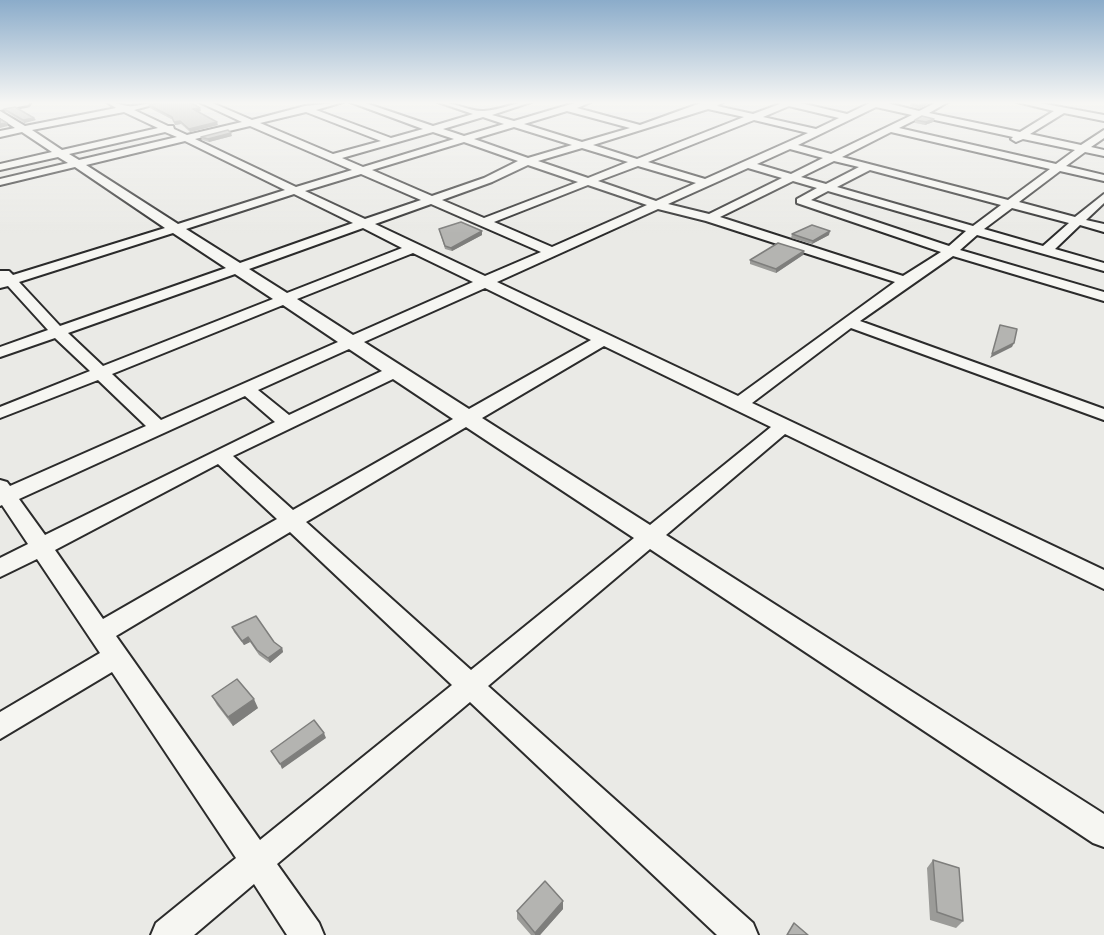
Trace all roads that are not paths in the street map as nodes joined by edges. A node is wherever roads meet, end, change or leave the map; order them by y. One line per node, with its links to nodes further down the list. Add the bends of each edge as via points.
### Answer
1 (46, 146): 21 (street)
2 (92, 146): 21 (street)
3 (155, 146): 28 (street)
4 (198, 146): 41 (street)
5 (305, 146): 25 (street)
6 (375, 146): 25 (street)
7 (404, 146): 20 (street)
8 (442, 146): 20 (street)
9 (477, 146): 26 (street)
10 (582, 146): 26 (street)
11 (586, 146): 27 (street)
12 (681, 146): 27 (street)
13 (789, 146): 24 (street); 29 (street)
14 (855, 146): 24 (street)
15 (962, 146): 22 (street)
16 (1005, 146): 22 (street)
17 (1070, 146): 19 (street)
18 (1089, 146): 19 (street)
19 (1085, 149): 23 (street); 32 (street)
20 (421, 152): 33 (street)
21 (58, 153): 28 (street); 30 (street)
22 (994, 153): 32 (street)
23 (1104, 153)
24 (831, 157): 31 (street); 34 (street)
25 (334, 158): 33 (street)
26 (525, 162): 36 (street); 44 (street)
27 (640, 162): 36 (street); 39 (street)
28 (76, 164): 38 (street); 52 (street)
29 (748, 165): 34 (street); 39 (street)
30 (0, 167)
31 (868, 167): 37 (street); 40 (street)
32 (1059, 167): 35 (street); 45 (street)
33 (362, 170): 41 (street); 44 (street)
34 (794, 178): 40 (street); 47 (street)
35 (1104, 178)
36 (589, 182): 46 (street); 49 (street)
37 (926, 182): 43 (street); 45 (street)
38 (0, 183)
39 (706, 183): 46 (street)
40 (829, 188): 43 (street); 50 (street, via 801,201)
41 (293, 191): 51 (street); 52 (street)
42 (1104, 197): 48 (street)
43 (899, 199): 50 (street); 54 (street)
44 (432, 200): 49 (street); 51 (street)
45 (1010, 204): 48 (street); 54 (street)
46 (657, 205): 47 (street); 58 (street)
47 (710, 218): 62 (street)
48 (1077, 221): 53 (street); 56 (street)
49 (484, 222): 58 (street)
50 (864, 222): 57 (street)
51 (362, 224): 55 (street); 59 (street)
52 (175, 228): 59 (street); 61 (street)
53 (1104, 228)
54 (975, 230): 56 (street); 57 (street)
55 (413, 248): 63 (street); 65 (street)
56 (1046, 250): 60 (street)
57 (951, 251): 62 (street); 64 (street)
58 (553, 252): 63 (street)
59 (237, 267): 65 (street); 67 (street)
60 (1104, 267)
61 (4, 278): 67 (street)
62 (905, 281): 66 (street)
63 (484, 282): 68 (street); 69 (street)
64 (1104, 297)
65 (283, 298): 69 (street); 72 (street)
66 (850, 323): 74 (street); 76 (street)
67 (58, 332): 70 (street); 72 (street)
68 (604, 339): 74 (street); 77 (street)
69 (351, 342): 71 (street); 73 (street)
70 (0, 352)
71 (396, 371): 77 (street); 78 (street)
72 (101, 373): 75 (street); 80 (street)
73 (246, 389): 78 (street); 80 (street)
74 (739, 404): 79 (street)
75 (0, 413)
76 (1104, 415)
77 (469, 419): 83 (street); 84 (street)
78 (288, 423): 81 (street)
79 (784, 426): 84 (street); 87 (street)
80 (159, 428): 82 (street)
81 (220, 456): 83 (street); 85 (street)
82 (2, 494): 85 (street)
83 (291, 522): 88 (street); 90 (street)
84 (650, 537): 90 (street); 92 (street)
85 (40, 548): 86 (street); 88 (street)
86 (0, 568)
87 (1104, 580)
88 (101, 632): 89 (street)
89 (117, 656): 91 (street); 93 (street)
90 (470, 685): 93 (street); 96 (street)
91 (0, 726)
92 (1104, 832)
93 (257, 862): 94 (street); 95 (street)
94 (168, 935)
95 (307, 935)
96 (741, 935)

